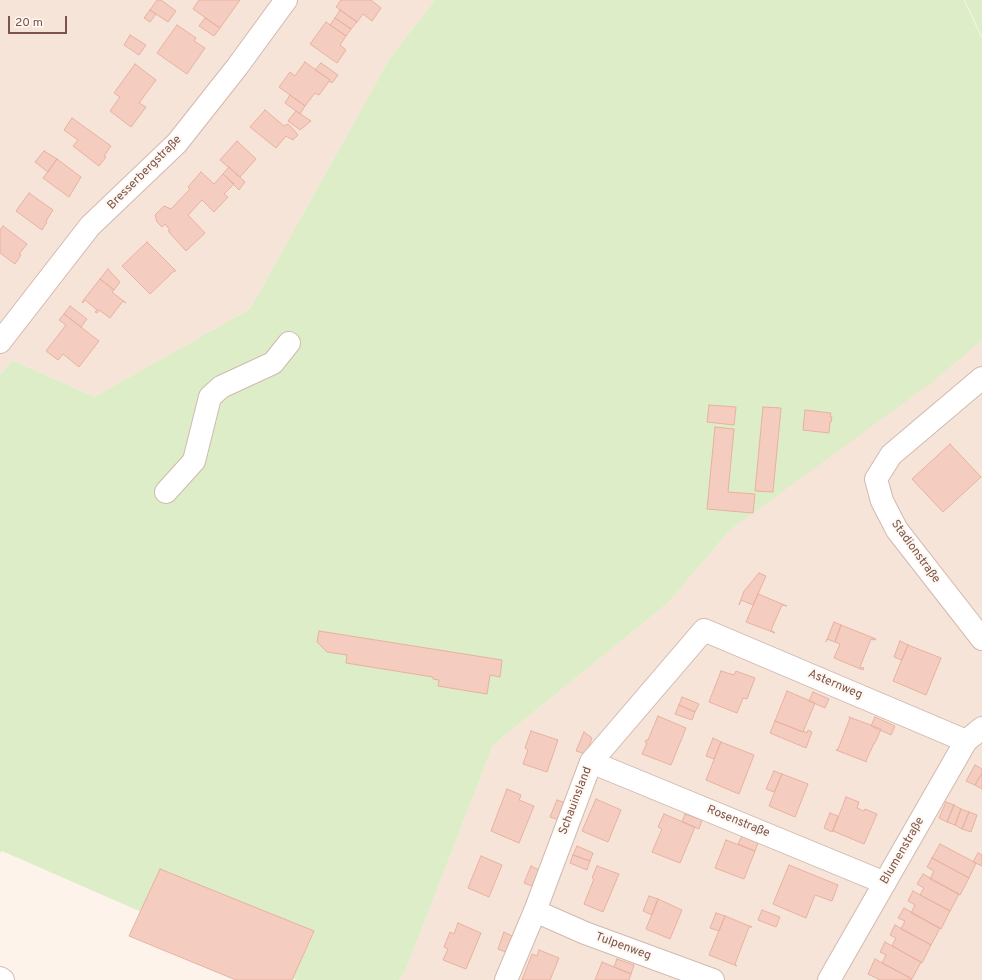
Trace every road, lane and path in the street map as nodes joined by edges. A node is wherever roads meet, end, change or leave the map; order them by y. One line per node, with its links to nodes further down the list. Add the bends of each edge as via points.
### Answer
1 (286, 0): 2 (street, Bresserbergstraße, via 177,143 90,226)
2 (0, 342)
3 (289, 342): 5 (street, via 273,363 221,387 210,397 194,461)
4 (982, 378): 7 (street, Stadionstraße, via 891,455 876,479 882,501 897,530)
5 (166, 492)
6 (704, 630): 8 (street, Asternweg); 9 (street, Schauinsland)
7 (982, 639)
8 (974, 734): 10 (street, Blumenstraße)
9 (591, 762): 10 (street, Rosenstraße); 11 (street, Schauinsland)
10 (885, 882): 16 (street, Blumenstraße)
11 (535, 911): 14 (street, Schauinsland); 15 (street, Tulpenweg, via 586,933)
12 (0, 978): 13 (street)
13 (3, 980)
14 (506, 980)
15 (713, 980)
16 (829, 980)

